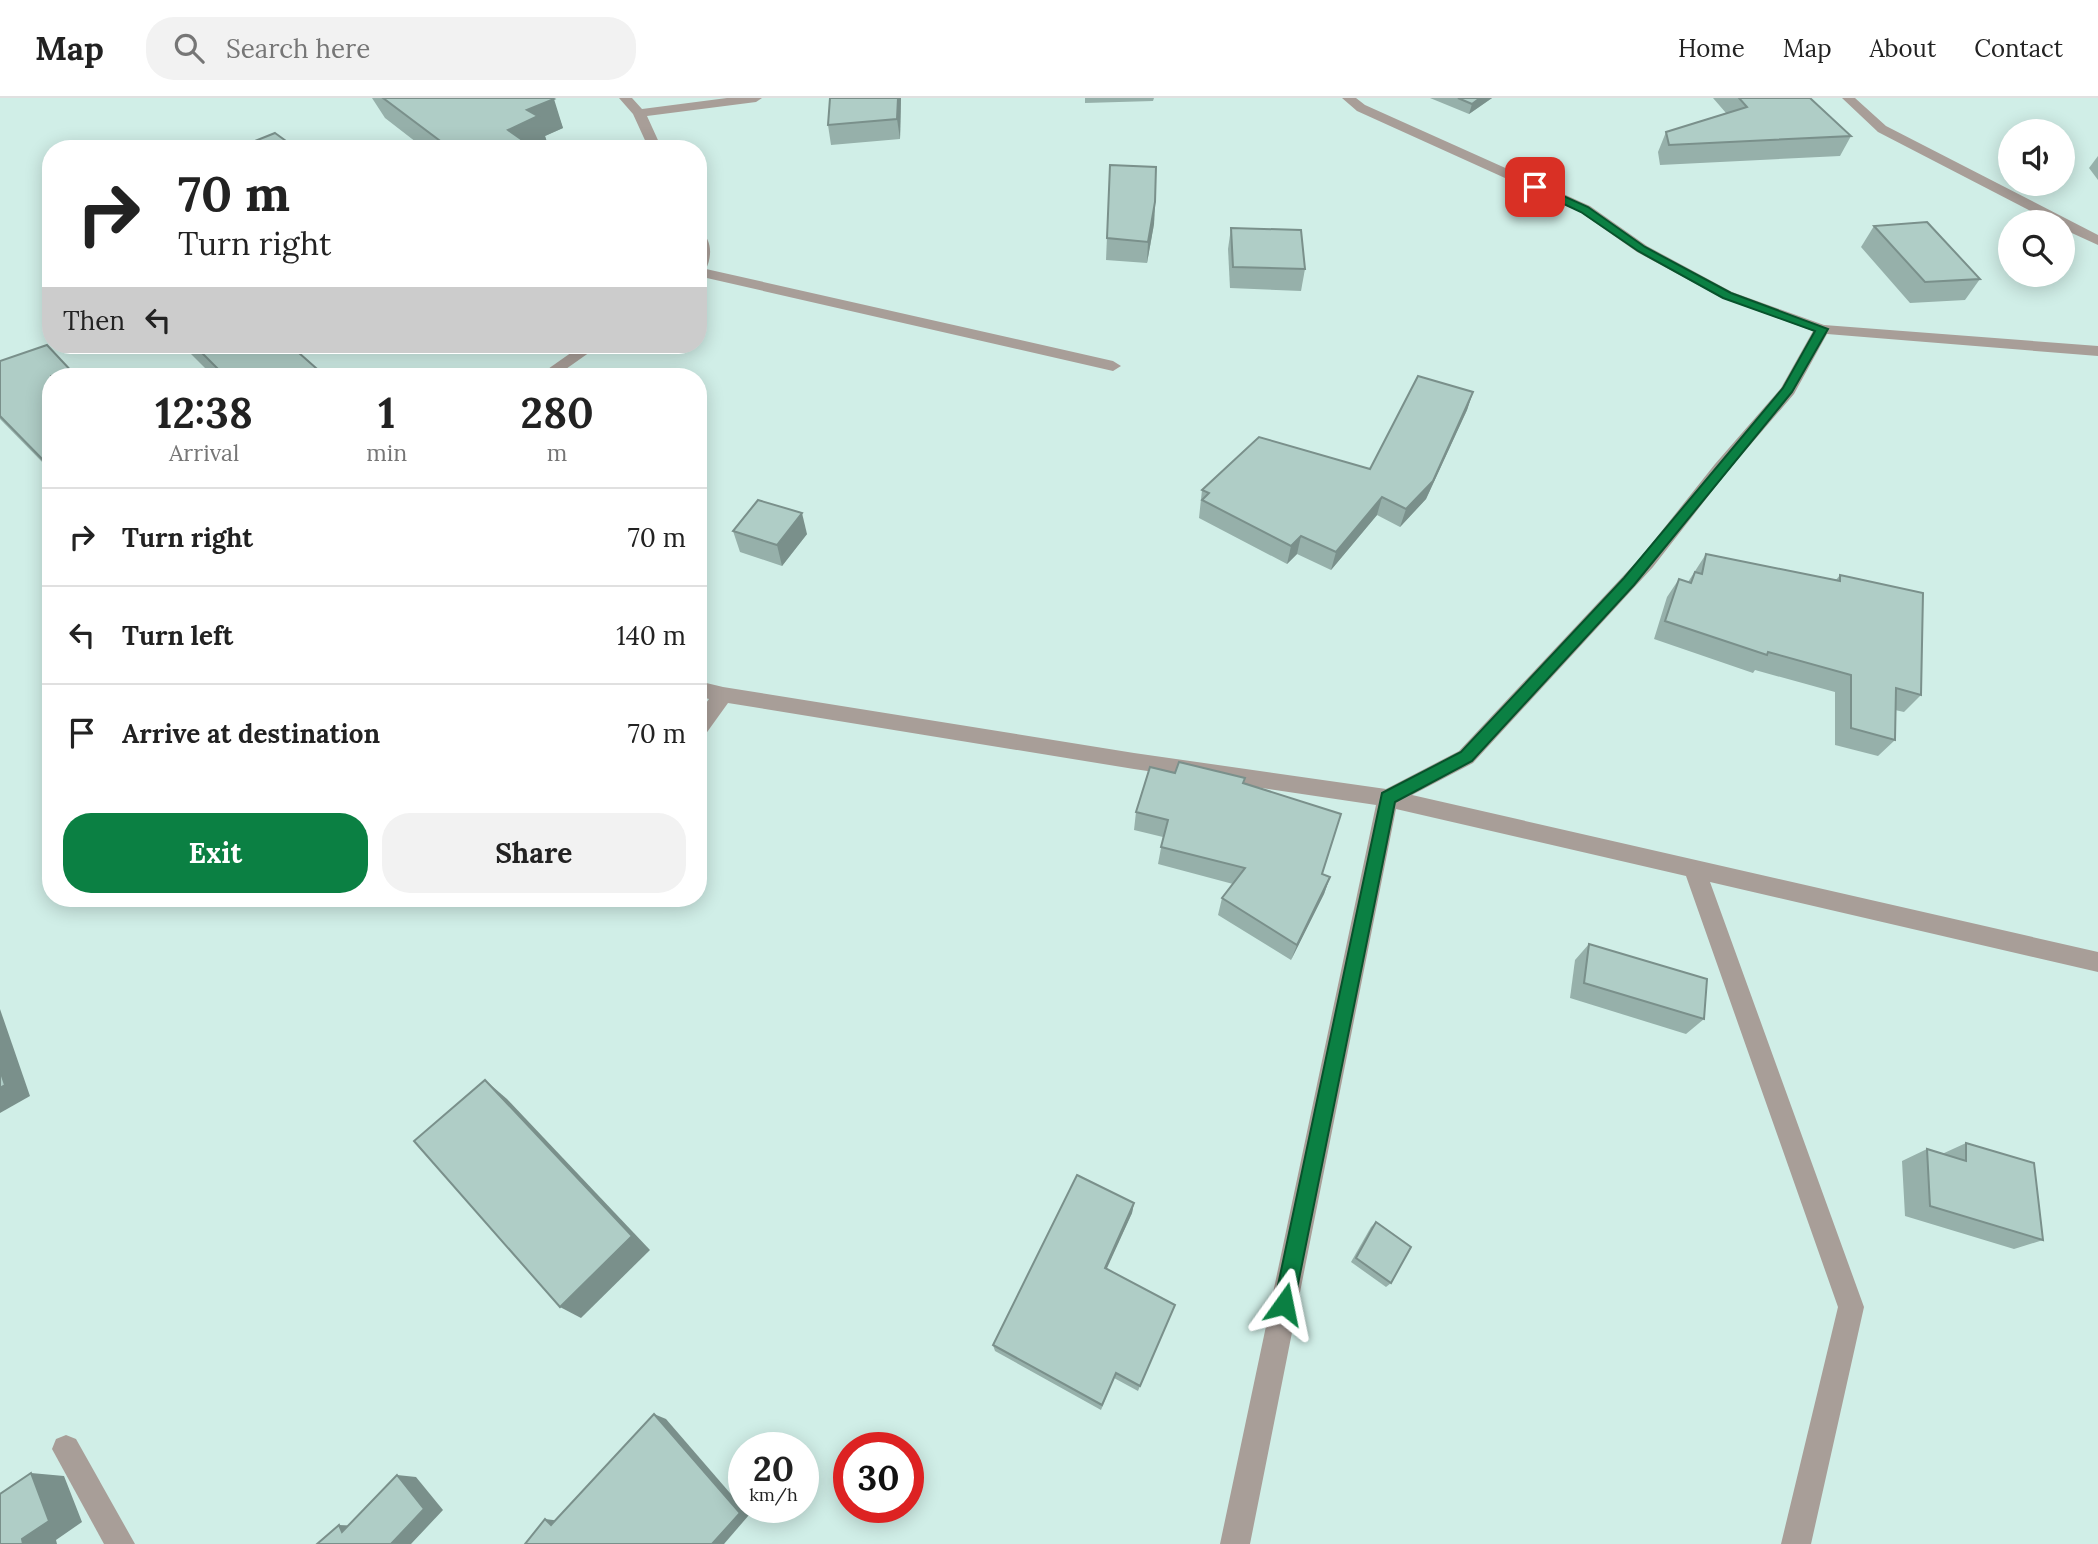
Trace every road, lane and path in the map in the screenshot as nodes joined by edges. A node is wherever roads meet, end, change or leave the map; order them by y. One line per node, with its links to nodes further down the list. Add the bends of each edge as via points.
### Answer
1 (625, 98): 5 (street)
2 (756, 98): 5 (street)
3 (1348, 98): 11 (street, via 1361,108 1585,209 1642,249 1727,295)
4 (1848, 98): 7 (street, via 1882,128)
5 (639, 113): 6 (street)
6 (652, 140)
7 (2038, 210)
8 (2075, 229): 9 (street)
9 (2098, 241)
10 (707, 273): 14 (street)
11 (1822, 329): 12 (street); 19 (street, via 1788,390 1628,583 1466,757)
12 (2098, 351)
13 (579, 354): 15 (street)
14 (1112, 366)
15 (558, 368)
16 (707, 691): 17 (street)
17 (723, 695): 18 (street); 19 (street)
18 (707, 717)
19 (1388, 798): 20 (street); 24 (street)
20 (1696, 870): 21 (street); 25 (street, via 1852,1307)
21 (2098, 962)
22 (66, 1449): 23 (street)
23 (120, 1544)
24 (1236, 1544)
25 (1796, 1544)

